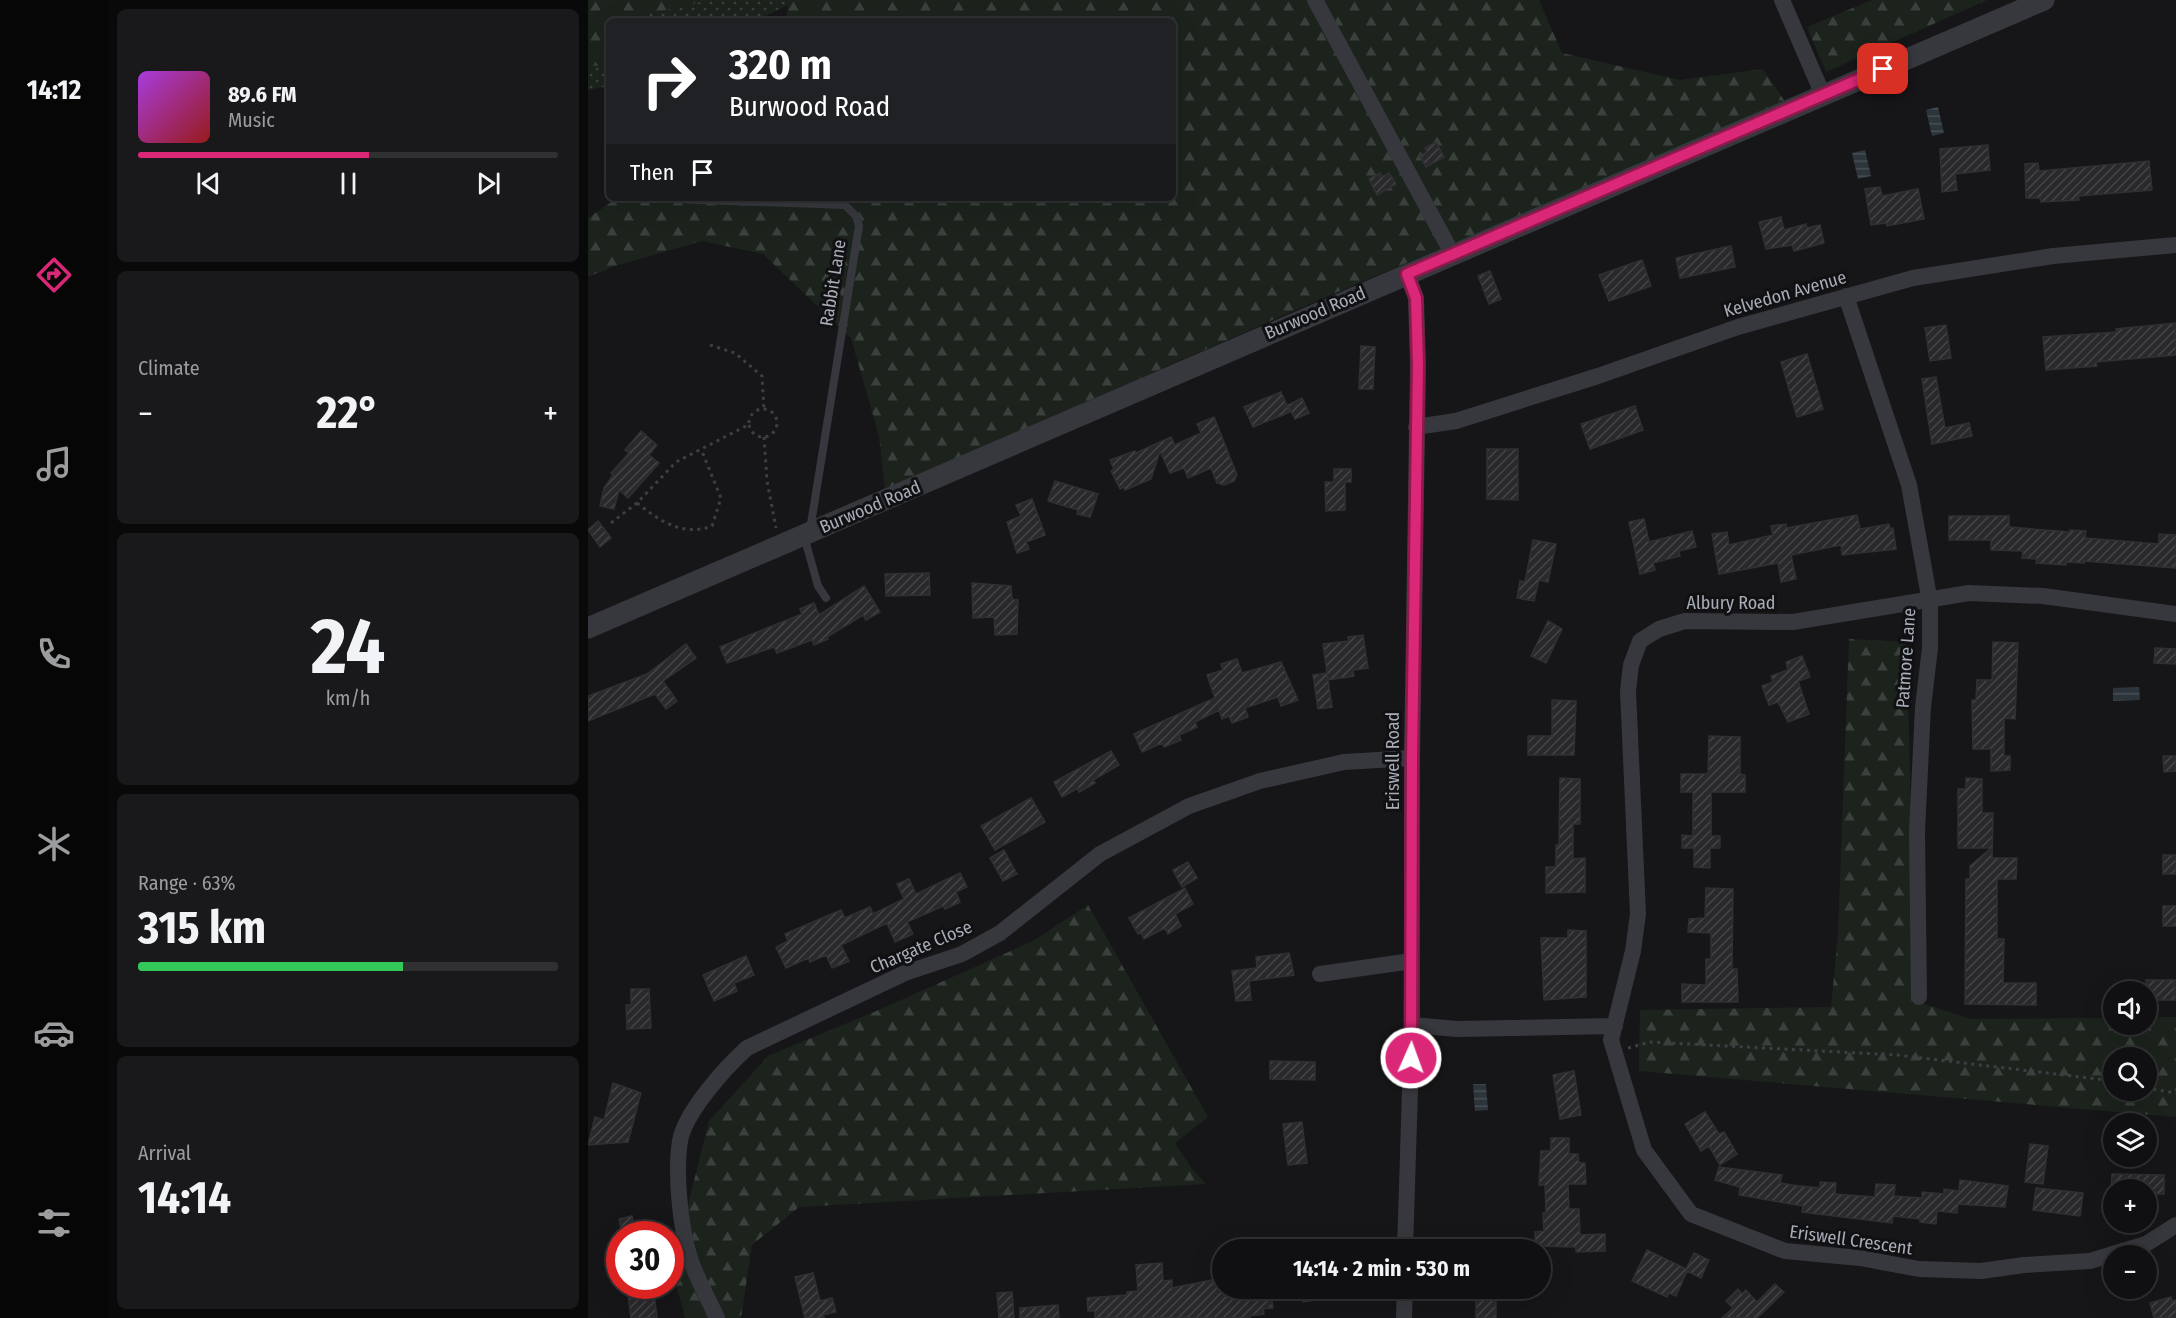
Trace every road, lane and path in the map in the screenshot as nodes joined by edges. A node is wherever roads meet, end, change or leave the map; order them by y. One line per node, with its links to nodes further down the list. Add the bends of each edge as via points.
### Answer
1 (1315, 0): 7 (street)
2 (1782, 0): 4 (street)
3 (2044, 0): 4 (street, Burwood Road)
4 (1823, 95): 7 (street, Burwood Road)
5 (731, 201): 18 (lane, Rabbit Lane, via 845,205 856,216 859,226)
6 (2176, 244): 9 (street, Kelvedon Avenue, via 2003,262 1913,278)
7 (1454, 255): 8 (street, Burwood Road)
8 (1407, 274): 13 (street, Eriswell Road, via 1417,304); 18 (street, Burwood Road)
9 (1846, 296): 13 (street, Kelvedon Avenue, via 1738,327 1467,417); 21 (street, Patmore Lane, via 1908,485)
10 (710, 345): 11 (path, via 735,353 762,376)
11 (764, 409): 12 (path, via 751,415); 14 (path, via 773,413 777,422 772,434)
12 (748, 425): 14 (path, via 755,435); 15 (path)
13 (1416, 427): 24 (street, Eriswell Road)
14 (764, 438): 19 (path, via 767,481)
15 (701, 449): 16 (path, via 676,462); 16 (path, via 721,498 712,525 698,531 677,528 656,519)
16 (637, 503): 17 (path)
17 (611, 523)
18 (807, 534): 19 (street, Burwood Road); 20 (lane, via 818,586)
19 (783, 545): 23 (street, Burwood Road)
20 (826, 598)
21 (1930, 602): 22 (street, Albury Road, via 1969,593 2004,594); 27 (street, Patmore Lane, via 1930,648 1918,784); 29 (street, Albury Road, via 1793,622 1685,621 1659,629 1640,641 1631,664 1628,691 1638,914)
22 (2176, 614)
23 (588, 628)
24 (1412, 758): 25 (street, Eriswell Road); 37 (street, Chargate Close, via 1334,764 1260,781 1189,806 1100,854 1000,933 962,954 905,973 747,1048 727,1066 698,1104 680,1139 680,1195 689,1255)
25 (1412, 961): 26 (street); 28 (street, Eriswell Road)
26 (1320, 974)
27 (1919, 998)
28 (1412, 1025): 29 (street, via 1457,1029); 35 (street, Eriswell Road)
29 (1615, 1026): 30 (street, Eriswell Crescent, via 1611,1040)
30 (1615, 1052): 31 (path, via 1650,1042 1898,1055); 34 (street, Eriswell Crescent, via 1644,1150 1668,1186 1691,1214 1765,1245 1919,1269 1981,1271 2090,1261 2146,1244)
31 (2103, 1080)
32 (2157, 1090): 33 (path)
33 (2176, 1093)
34 (2176, 1225)
35 (1405, 1239)
36 (1405, 1299): 38 (street)
37 (717, 1318)
38 (1404, 1318)

